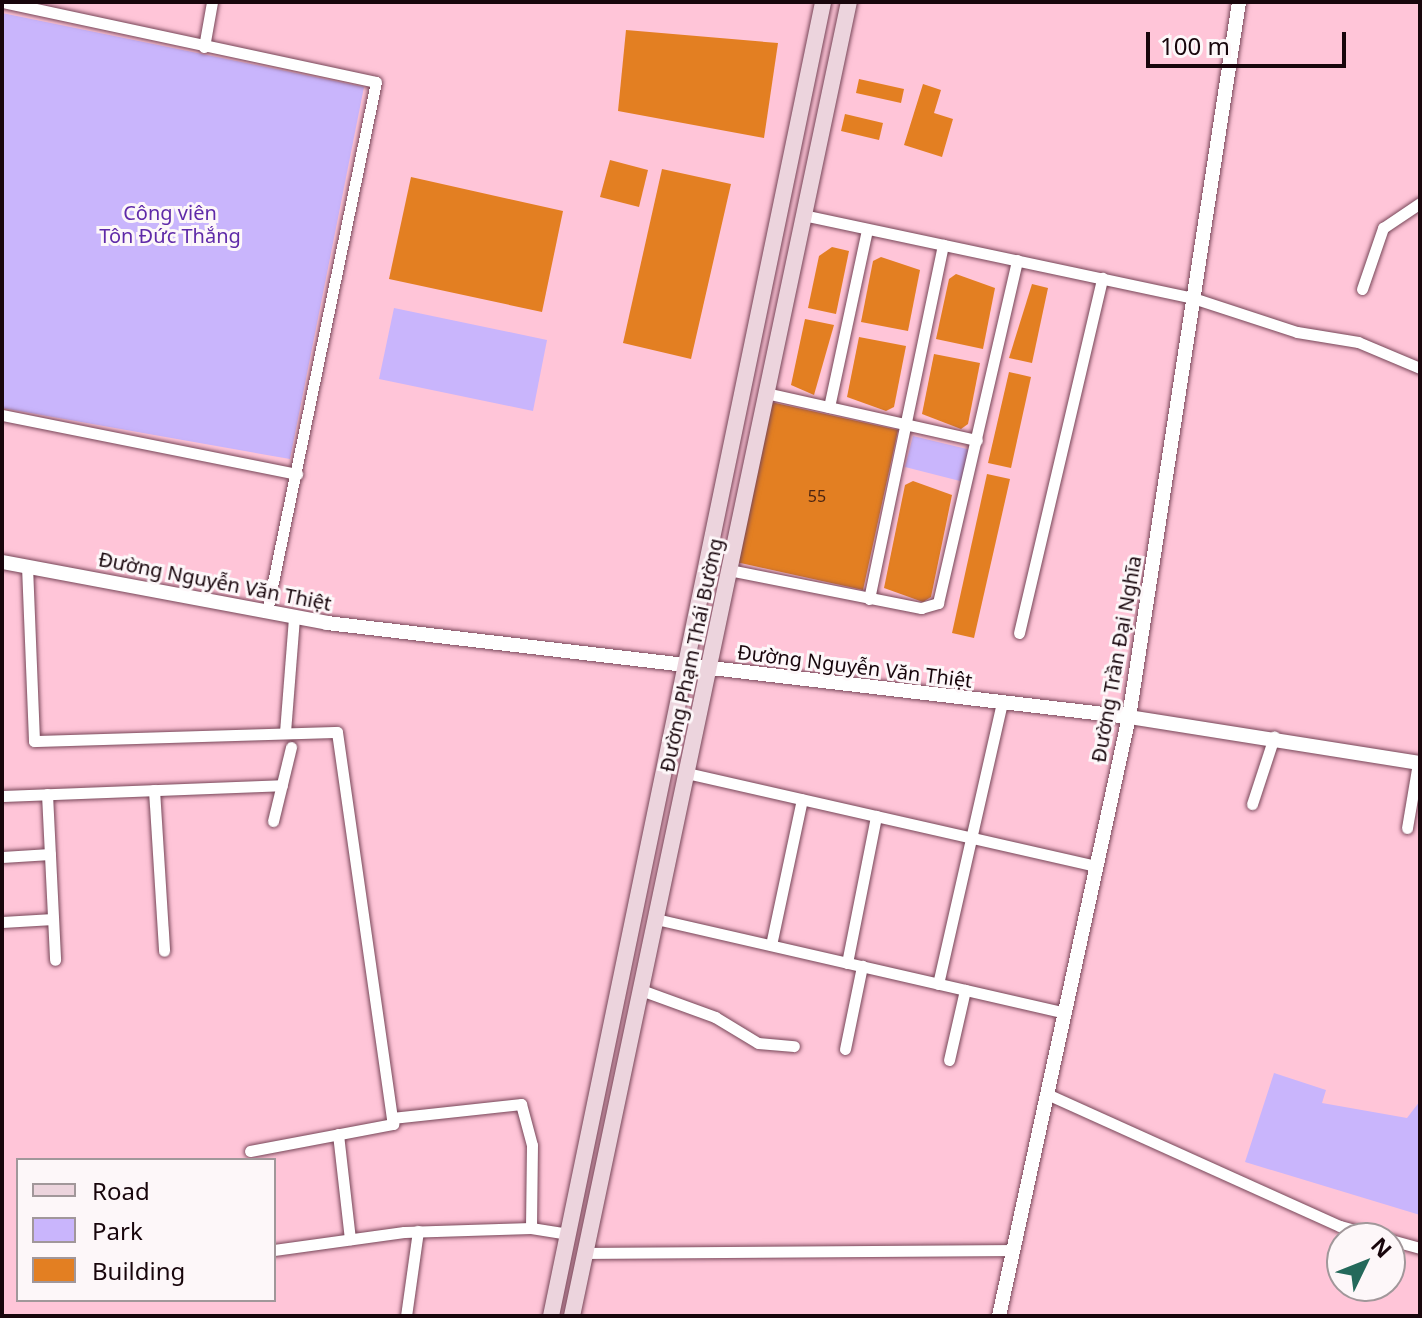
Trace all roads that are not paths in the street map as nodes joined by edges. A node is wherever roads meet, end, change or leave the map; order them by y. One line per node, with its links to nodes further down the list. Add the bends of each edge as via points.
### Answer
1 (3, 2): 6 (street)
2 (212, 2): 6 (street)
3 (823, 2): 13 (main road, Đường Phạm Thái Bường)
4 (849, 2): 8 (main road, Đường Phạm Thái Bường)
5 (1239, 2): 16 (street, Đường Trần Đại Nghĩa)
6 (204, 47): 23 (street, via 376,82)
7 (1420, 203): 15 (street, via 1383,228)
8 (803, 215): 9 (street); 14 (main road, Đường Phạm Thái Bường)
9 (867, 230): 10 (street); 19 (street)
10 (943, 245): 11 (street); 21 (street)
11 (1017, 260): 12 (street); 22 (street)
12 (1102, 278): 16 (street); 30 (street)
13 (767, 283): 14 (main road); 31 (main road, Đường Phạm Thái Bường)
14 (788, 287): 18 (main road, Đường Phạm Thái Bường)
15 (1362, 289)
16 (1193, 298): 17 (street, via 1297,332 1358,342); 34 (street, Đường Trần Đại Nghĩa)
17 (1420, 368)
18 (766, 393): 19 (street); 26 (main road, Đường Phạm Thái Bường)
19 (829, 407): 21 (street)
20 (2, 415): 23 (street)
21 (906, 424): 22 (street); 27 (street)
22 (977, 440): 27 (street, via 940,600 925,608)
23 (297, 474): 28 (street)
24 (2, 562): 25 (street, Đường Nguyễn Văn Thiệt)
25 (27, 566): 28 (street, Đường Nguyễn Văn Thiệt); 35 (street, via 34,741)
26 (729, 570): 27 (street); 32 (main road, Đường Phạm Thái Bường)
27 (869, 599)
28 (267, 611): 29 (street, Đường Nguyễn Văn Thiệt)
29 (294, 617): 31 (street, Đường Nguyễn Văn Thiệt); 35 (street)
30 (1019, 633)
31 (686, 668): 32 (street, Đường Nguyễn Văn Thiệt); 53 (main road, Đường Phạm Thái Bường)
32 (708, 669): 33 (street, Đường Nguyễn Văn Thiệt); 39 (main road, Đường Phạm Thái Bường)
33 (1002, 703): 34 (street, Đường Nguyễn Văn Thiệt); 49 (street)
34 (1129, 717): 36 (street, Đường Nguyễn Văn Thiệt); 52 (street, Đường Trần Đại Nghĩa)
35 (285, 732): 70 (street, via 329,729 342,744)
36 (1274, 737): 38 (street, Đường Nguyễn Văn Thiệt); 45 (street)
37 (291, 747): 40 (street)
38 (1419, 763): 48 (street)
39 (687, 773): 44 (street); 55 (main road, Đường Phạm Thái Bường)
40 (282, 785): 41 (street); 47 (street)
41 (154, 790): 42 (street); 58 (street)
42 (47, 794): 43 (street); 50 (street)
43 (2, 796)
44 (802, 799): 46 (street); 57 (street)
45 (1252, 804)
46 (876, 816): 49 (street); 60 (street)
47 (273, 821)
48 (1407, 828)
49 (973, 838): 52 (street); 62 (street)
50 (50, 854): 51 (street); 54 (street)
51 (2, 857)
52 (1096, 866): 65 (street, Đường Trần Đại Nghĩa)
53 (635, 913): 55 (main road); 75 (main road, Đường Phạm Thái Bường)
54 (53, 919): 56 (street); 59 (street)
55 (656, 919): 57 (street); 63 (main road, Đường Phạm Thái Bường)
56 (2, 922)
57 (771, 945): 60 (street)
58 (164, 951)
59 (55, 960)
60 (847, 963): 61 (street)
61 (862, 966): 62 (street); 67 (street)
62 (938, 984): 64 (street)
63 (641, 990): 66 (street, via 715,1017 758,1043); 80 (main road, Đường Phạm Thái Bường)
64 (965, 990): 65 (street); 68 (street)
65 (1065, 1013): 69 (street, Đường Trần Đại Nghĩa)
66 (794, 1046)
67 (845, 1049)
68 (949, 1060)
69 (1047, 1094): 77 (street, via 1340,1226); 79 (street, Đường Trần Đại Nghĩa)
70 (392, 1118): 71 (street, via 393,1124); 73 (street, via 521,1104 532,1145)
71 (338, 1134): 72 (street); 76 (street)
72 (250, 1151)
73 (531, 1228): 74 (street); 75 (street)
74 (418, 1231): 76 (street); 81 (street)
75 (569, 1234): 82 (main road, Đường Phạm Thái Bường)
76 (350, 1239): 78 (street)
77 (1420, 1248)
78 (276, 1250)
79 (1013, 1250): 80 (street); 84 (street, Đường Trần Đại Nghĩa)
80 (585, 1253): 83 (main road, Đường Phạm Thái Bường)
81 (406, 1316)
82 (551, 1316)
83 (572, 1316)
84 (999, 1316)

